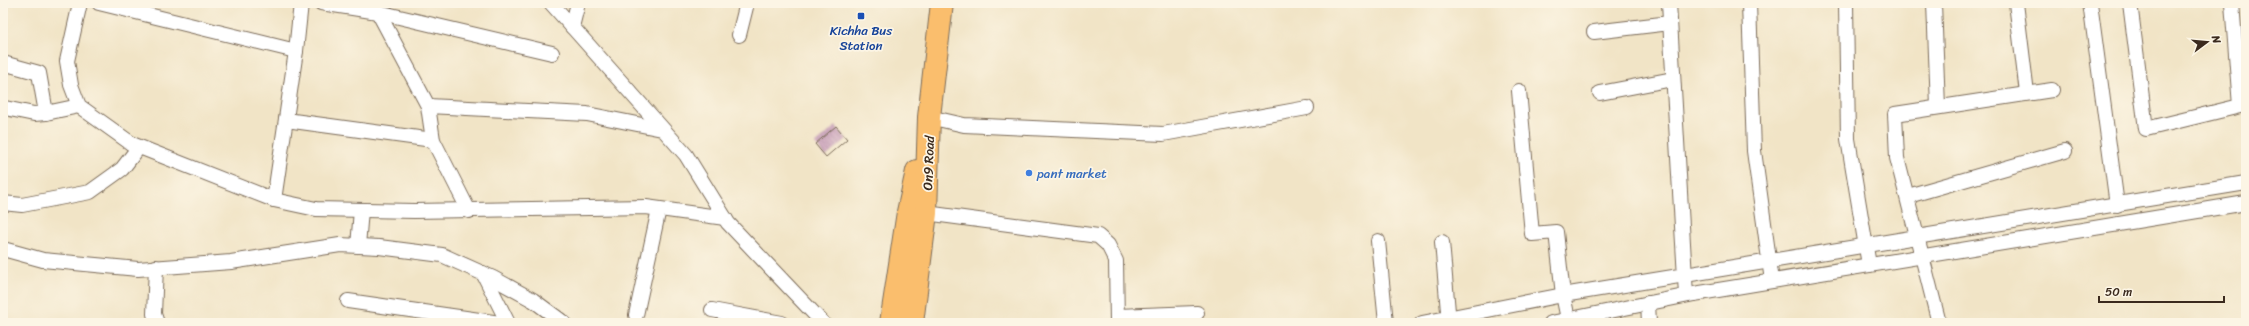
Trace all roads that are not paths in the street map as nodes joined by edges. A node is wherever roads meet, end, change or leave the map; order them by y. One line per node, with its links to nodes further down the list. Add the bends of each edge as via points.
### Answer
1 (80, 3): 32 (street, via 67,61 71,85)
2 (99, 3): 24 (street)
3 (301, 3): 24 (street)
4 (321, 3): 18 (street)
5 (551, 3): 20 (street)
6 (578, 3): 20 (street)
7 (747, 3): 22 (street)
8 (942, 3): 38 (main road, On9 Road)
9 (1668, 3): 19 (street)
10 (1748, 3): 62 (street, via 1754,151)
11 (1846, 3): 59 (street, via 1848,139)
12 (1934, 3): 34 (street)
13 (2016, 3): 31 (street)
14 (2090, 3): 49 (street)
15 (2130, 3): 23 (street, via 2146,129 2240,106)
16 (2232, 3): 17 (street); 23 (street)
17 (2236, 3)
18 (378, 12): 25 (street); 33 (street)
19 (1670, 23): 21 (street); 27 (street)
20 (572, 27): 40 (street)
21 (1594, 32)
22 (739, 35)
23 (2240, 37)
24 (296, 50): 39 (street)
25 (552, 53)
26 (3, 63): 37 (street, via 39,73)
27 (1673, 79): 30 (street); 66 (street)
28 (2052, 90): 31 (street)
29 (1519, 91): 68 (street, via 1532,234 1556,232)
30 (1600, 93)
31 (2027, 93): 34 (street)
32 (80, 106): 37 (street); 42 (street)
33 (428, 106): 40 (street, via 587,114); 41 (street)
34 (1938, 107): 45 (street, via 1895,114 1897,158)
35 (5, 108): 37 (street, via 34,114)
36 (1307, 108): 38 (street, via 1163,134 964,126)
37 (46, 113)
38 (929, 117): 53 (main road, On9 Road); 84 (main road, via 908,212)
39 (286, 120): 41 (street); 46 (street)
40 (662, 129): 54 (street, via 686,156)
41 (433, 140): 52 (street)
42 (139, 147): 46 (street); 47 (street, via 122,169 90,192 22,205)
43 (2065, 151): 45 (street)
44 (2246, 183): 49 (street)
45 (1908, 196): 55 (street)
46 (274, 200): 51 (street, via 316,209)
47 (3, 203)
48 (2246, 203): 61 (street)
49 (2117, 205): 55 (street)
50 (659, 209): 52 (street, via 646,207); 54 (street); 74 (street)
51 (361, 210): 52 (street); 58 (street)
52 (469, 211)
53 (926, 213): 75 (street, via 1098,236 1108,244 1116,260); 85 (main road, On9 Road)
54 (725, 218): 83 (street)
55 (1918, 237): 59 (street); 61 (street)
56 (1378, 241): 86 (street)
57 (1442, 242): 77 (street)
58 (358, 246): 64 (street, via 340,245 231,262); 65 (street, via 442,255)
59 (1865, 246): 62 (street); 63 (street)
60 (3, 249): 64 (street, via 43,260 138,269)
61 (1923, 256): 63 (street); 90 (street)
62 (1768, 261): 66 (street); 67 (street)
63 (1869, 265): 67 (street)
64 (156, 267): 78 (street, via 154,314)
65 (483, 273): 80 (street); 81 (street, via 533,300)
66 (1683, 275): 68 (street); 69 (street)
67 (1772, 281): 69 (street)
68 (1563, 295): 76 (street); 77 (street)
69 (1686, 295): 71 (street)
70 (348, 301): 79 (street)
71 (1648, 303): 76 (street); 89 (street)
72 (712, 310): 82 (street)
73 (1197, 313): 75 (street)
74 (636, 314)
75 (1117, 319)
76 (1568, 319): 88 (street)
77 (1448, 320): 87 (street)
78 (157, 323)
79 (500, 323)
80 (508, 323)
81 (564, 323)
82 (782, 323)
83 (823, 323)
84 (891, 323)
85 (912, 323)
86 (1386, 323)
87 (1422, 323)
88 (1551, 323)
89 (1649, 323)
90 (1939, 323)

